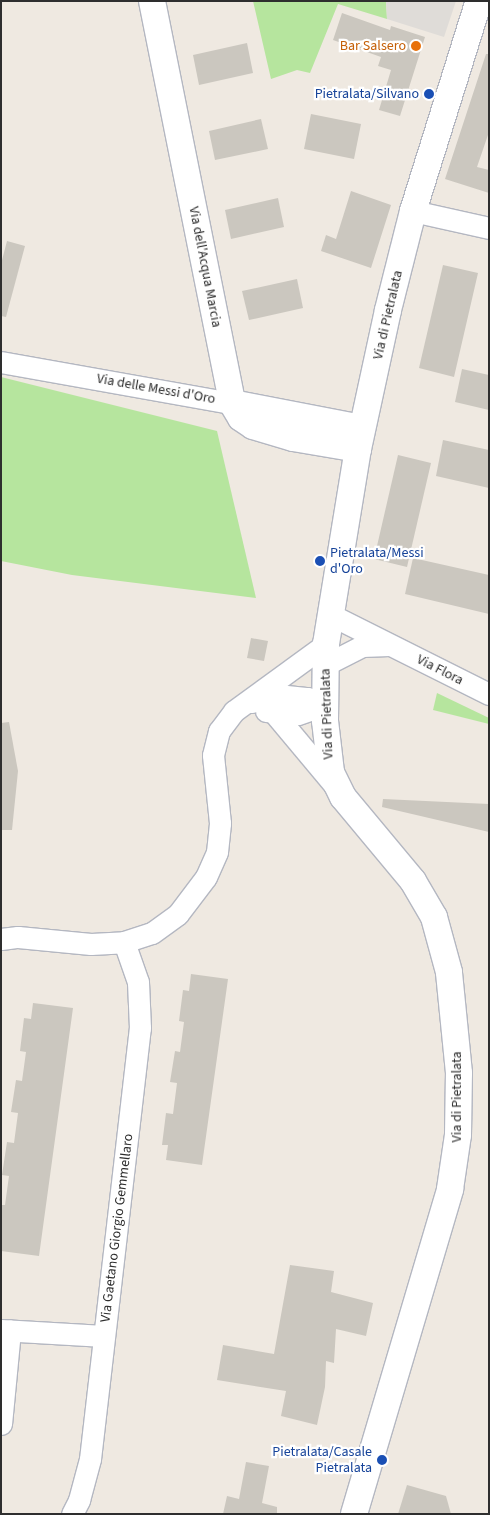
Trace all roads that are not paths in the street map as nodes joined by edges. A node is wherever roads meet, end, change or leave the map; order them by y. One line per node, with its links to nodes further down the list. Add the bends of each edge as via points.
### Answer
1 (152, 1): 6 (street, Via dell'Acqua Marcia)
2 (479, 1): 3 (street, Via di Pietralata)
3 (413, 211): 4 (street); 7 (street, Via di Pietralata)
4 (489, 228)
5 (1, 362): 6 (street, Via delle Messi d'Oro)
6 (232, 403): 7 (street)
7 (360, 438): 8 (street, Via di Pietralata)
8 (330, 614): 9 (street, Via Flora); 10 (street, Via di Pietralata)
9 (392, 645): 10 (street, Via Flora, via 362,646); 11 (street, Via Flora)
10 (326, 655): 12 (street, Via Flora); 13 (street, Via di Pietralata)
11 (489, 694)
12 (244, 704): 13 (street, via 277,695 308,698); 14 (street); 17 (street, Via Flora, via 225,721 213,748 220,823 215,861 196,893 178,914 152,933)
13 (324, 705): 14 (street, via 298,714); 15 (street, Via di Pietralata, via 329,763)
14 (275, 714): 15 (street)
15 (336, 787): 22 (street, Via di Pietralata, via 413,881 434,917 449,972 459,1073 458,1135 450,1189)
16 (1, 939): 17 (street, Via Flora, via 18,936 91,944)
17 (124, 942): 19 (street, Via Gaetano Giorgio Gemmellaro, via 138,982 140,1028)
18 (6, 1330): 19 (street); 20 (street)
19 (104, 1336): 21 (street, Via Gaetano Giorgio Gemmellaro, via 86,1479)
20 (1, 1424)
21 (72, 1514)
22 (354, 1514)

